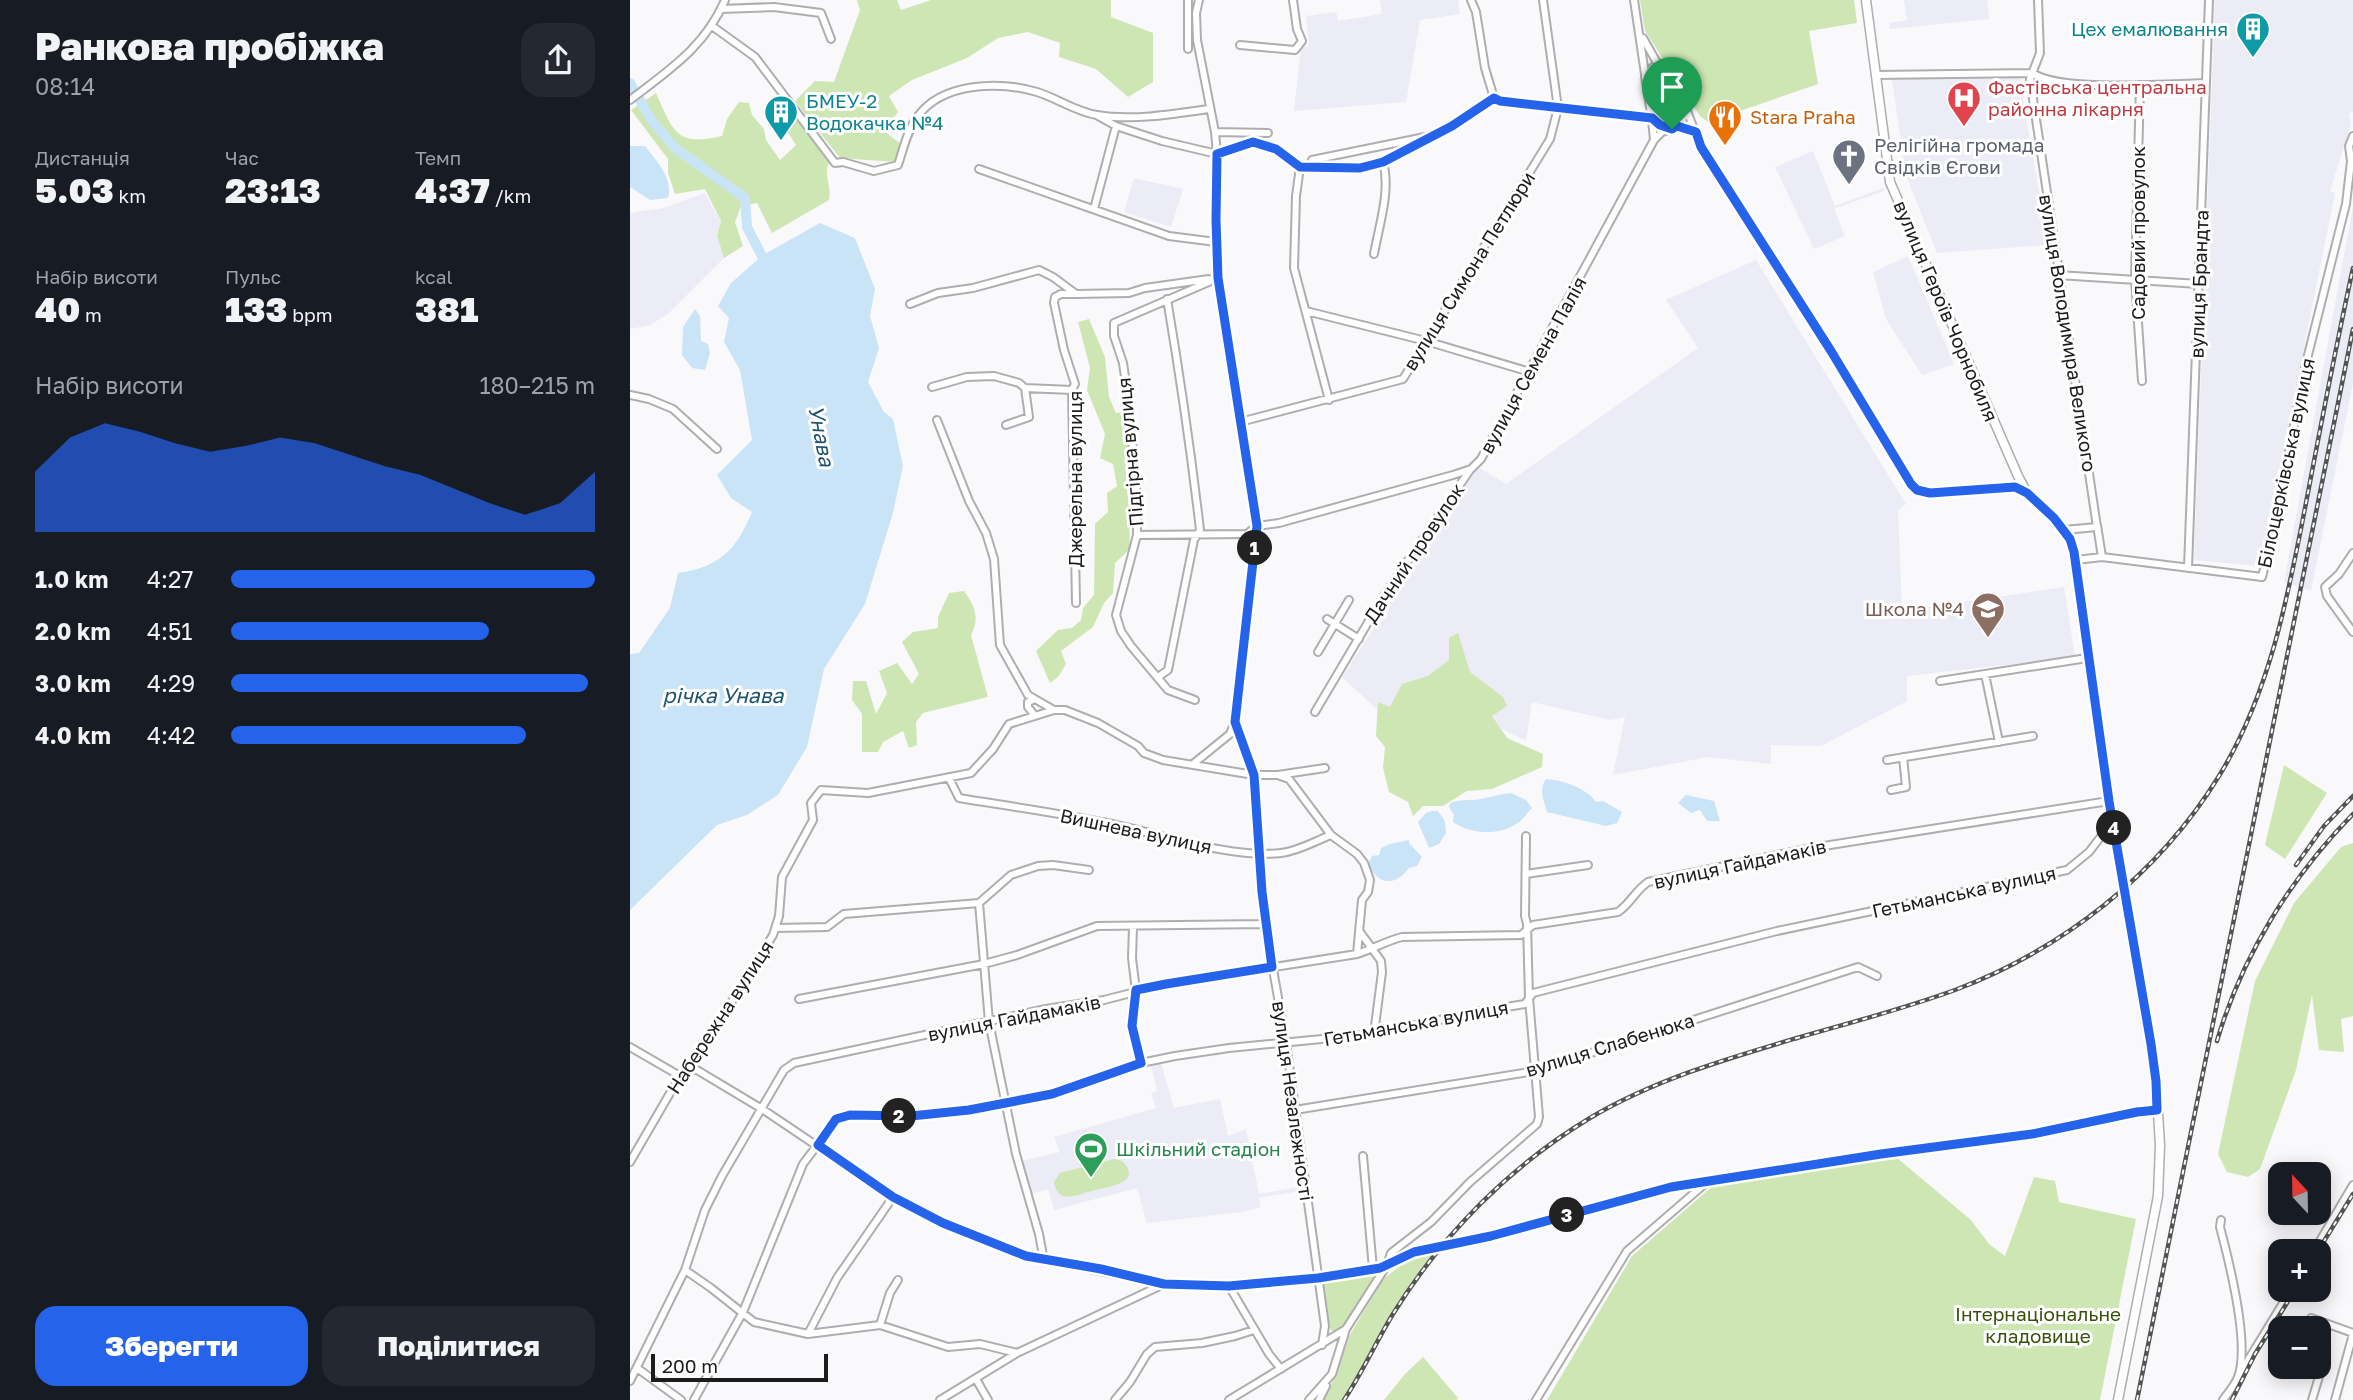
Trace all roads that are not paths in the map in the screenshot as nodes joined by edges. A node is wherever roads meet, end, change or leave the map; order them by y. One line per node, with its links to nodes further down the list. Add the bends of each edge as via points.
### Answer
1 (725, 0): 11 (street)
2 (1188, 0): 16 (street)
3 (1199, 0): 25 (street, вулиця Незалежності, via 1195,26)
4 (1293, 0): 15 (street, via 1302,41 1295,50)
5 (1471, 0): 23 (street)
6 (1542, 0): 26 (street, вулиця Симона Петлюри)
7 (1634, 0): 13 (street)
8 (1866, 0): 20 (main road, вулиця Героїв Чорнобиля)
9 (2038, 0): 18 (street, вулиця Володимира Великого, via 2040,53)
10 (2209, 0): 21 (street, вулиця Брандта)
11 (721, 9): 12 (street); 14 (street, via 774,7 821,13)
12 (712, 26): 24 (street, via 694,50); 28 (street, via 755,57 835,163 874,170 898,165 917,116 938,97 968,89 1001,85 1026,89)
13 (1640, 33): 17 (street); 19 (street)
14 (831, 39)
15 (1240, 45)
16 (1188, 49)
17 (1661, 69): 19 (street, via 1653,67); 27 (street)
18 (2029, 73): 20 (street); 22 (street, via 2070,83); 46 (street, вулиця Володимира Великого)
19 (1645, 74): 29 (street)
20 (1876, 75): 67 (main road, вулиця Героїв Чорнобиля, via 1890,182)
21 (2206, 83): 22 (street); 49 (street, вулиця Брандта)
22 (2140, 85): 48 (street, Садовий провулок)
23 (1494, 98): 26 (street); 35 (street)
24 (630, 100)
25 (1209, 108): 28 (street, via 1159,116); 32 (street, вулиця Незалежності)
26 (1558, 108): 29 (street); 54 (street, вулиця Симона Петлюри, via 1550,139)
27 (1687, 111): 31 (street); 33 (street)
28 (1097, 115): 30 (street)
29 (1652, 119): 31 (street); 37 (street)
30 (1116, 126): 38 (street); 43 (street)
31 (1674, 127): 33 (street); 37 (street)
32 (1215, 132): 34 (street); 38 (street, вулиця Незалежності)
33 (1696, 132): 67 (street, via 1701,147 1917,490 1934,493 2011,486)
34 (1268, 134)
35 (1430, 136): 39 (street); 40 (street)
36 (2353, 136): 76 (street, Білоцерківська вулиця, via 2346,204 2306,363 2262,578)
37 (1654, 140): 55 (street, вулиця Семена Палія)
38 (1217, 154): 41 (street, via 1253,142 1276,149); 44 (street, вулиця Незалежності)
39 (1312, 160)
40 (1383, 162): 41 (street, via 1360,168); 45 (street, via 1383,204)
41 (1300, 167): 53 (street, via 1294,268)
42 (979, 169): 43 (street)
43 (1094, 209): 44 (street, via 1169,236)
44 (1216, 242): 47 (street, вулиця Незалежності)
45 (1374, 254)
46 (2059, 275): 48 (street); 69 (street, вулиця Володимира Великого)
47 (1218, 278): 50 (street, via 1129,293); 51 (street, Підгірна вулиця); 63 (street, вулиця Незалежності)
48 (2135, 279): 49 (street); 56 (street, Садовий провулок)
49 (2199, 285): 76 (street, вулиця Брандта)
50 (1076, 294): 52 (street, via 1039,270 938,293); 59 (street, Джерельна вулиця, via 1058,294 1054,303 1075,384)
51 (1167, 299): 71 (street, via 1189,430); 72 (street, Підгірна вулиця, via 1114,323 1130,413)
52 (910, 304)
53 (1306, 311): 54 (street); 61 (street)
54 (1426, 341): 55 (street); 61 (street, вулиця Симона Петлюри, via 1403,379)
55 (1530, 372): 66 (street, вулиця Семена Палія)
56 (2143, 381)
57 (932, 387): 58 (street, via 967,377 994,376)
58 (1025, 388): 59 (street); 64 (street, via 1029,417)
59 (1072, 390): 78 (street, Джерельна вулиця)
60 (630, 395): 65 (street, via 673,409)
61 (1329, 400): 63 (street, вулиця Симона Петлюри)
62 (937, 420): 87 (street, via 994,559 1000,645)
63 (1240, 422): 68 (street, вулиця Незалежності)
64 (1006, 425)
65 (717, 449)
66 (1471, 469): 68 (street, вулиця Семена Палія); 81 (street, Дачний провулок)
67 (2027, 493): 70 (main road)
68 (1257, 526): 71 (street, вулиця Семена Палія, via 1247,534); 92 (street, вулиця Незалежності)
69 (2098, 527): 70 (street); 74 (street, вулиця Володимира Великого)
70 (2064, 530): 75 (main road)
71 (1198, 534): 72 (street, вулиця Семена Палія); 85 (street, via 1168,670)
72 (1137, 535): 85 (street, Підгірна вулиця, via 1116,615 1130,646)
73 (2353, 553): 80 (street, via 2325,587)
74 (2102, 557): 75 (street, Білоцерківська вулиця); 76 (street, Білоцерківська вулиця)
75 (2076, 561): 83 (main road)
76 (2188, 568)
77 (1349, 600): 79 (street, Дачний провулок)
78 (1076, 603)
79 (1330, 621): 81 (street, Дачний провулок); 82 (street, Дачний провулок)
80 (2353, 632)
81 (1359, 639): 90 (street, Дачний провулок)
82 (1318, 652)
83 (2087, 658): 84 (street); 103 (main road)
84 (1985, 674): 86 (street); 94 (street)
85 (1158, 677): 88 (street, Підгірна вулиця, via 1168,690)
86 (1940, 681)
87 (1033, 699): 89 (street); 91 (street, via 1028,707)
88 (1195, 700)
89 (1054, 710): 91 (street); 97 (street, via 1098,723 1153,758)
90 (1315, 712)
91 (1035, 716): 101 (street, via 1009,724 971,773)
92 (1235, 722): 97 (street, via 1230,734); 99 (street, вулиця Незалежності)
93 (2033, 736): 94 (street)
94 (1999, 742): 95 (street)
95 (1903, 757): 96 (street); 102 (street, via 1906,787)
96 (1886, 760)
97 (1193, 764): 99 (street)
98 (1325, 768): 100 (street)
99 (1254, 775): 100 (street); 107 (street, вулиця Незалежності)
100 (1278, 775): 105 (street, via 1289,779)
101 (948, 778): 107 (street, Вишнева вулиця, via 959,798); 114 (street, Набережна вулиця, via 868,793 821,790 811,803 813,820 782,877)
102 (1891, 790)
103 (2109, 801): 104 (main road); 115 (street, вулиця Гайдамаків, via 1811,848 1648,882 1618,912 1533,925)
104 (2113, 821): 123 (street, Гетьманська вулиця, via 2089,852 2067,870 1777,931 1533,993); 136 (main road, via 2151,1044)
105 (1331, 835): 107 (street, Вишнева вулиця, via 1293,851); 116 (street, via 1357,854 1370,880 1362,900)
106 (1526, 836): 110 (street)
107 (1261, 854): 112 (street, вулиця Незалежності)
108 (1588, 865): 110 (street)
109 (1089, 870): 111 (street, via 1053,865 1024,869)
110 (1526, 874): 115 (street)
111 (979, 903): 114 (street, via 844,914 827,927); 119 (street)
112 (1265, 924): 113 (street); 120 (street, вулиця Незалежності)
113 (1133, 927): 119 (street, via 1091,928); 122 (street)
114 (776, 928): 130 (street, Набережна вулиця)
115 (1527, 930): 117 (street, вулиця Гайдамаків, via 1514,936 1402,937); 123 (street)
116 (1360, 932): 117 (street); 118 (street)
117 (1373, 949): 118 (street, вулиця Гайдамаків); 126 (street, via 1382,972)
118 (1357, 954): 120 (street, вулиця Гайдамаків)
119 (984, 964): 124 (street); 125 (street)
120 (1272, 967): 122 (street, вулиця Гайдамаків); 127 (street, вулиця Незалежності)
121 (1877, 976): 131 (street, вулиця Слабенюка, via 1858,967)
122 (1136, 990): 125 (street, вулиця Гайдамаків); 129 (street, via 1132,1026)
123 (1529, 998): 126 (street, Гетьманська вулиця, via 1525,1004); 131 (street)
124 (799, 999)
125 (989, 1022): 133 (street); 134 (street, вулиця Гайдамаків, via 793,1063 784,1070)
126 (1374, 1034): 127 (street, Гетьманська вулиця)
127 (1286, 1044): 129 (street, Гетьманська вулиця); 135 (street, вулиця Незалежності)
128 (630, 1047): 132 (street)
129 (1141, 1063): 133 (street, Гетьманська вулиця, via 1052,1094)
130 (690, 1069): 132 (street, Набережна вулиця); 134 (street)
131 (1535, 1071): 135 (street, вулиця Слабенюка); 146 (street, via 1537,1124 1391,1253)
132 (680, 1076): 139 (street, Набережна вулиця)
133 (1007, 1101): 137 (street, Гетьманська вулиця, via 911,1116 850,1115 836,1119); 145 (street)
134 (762, 1109): 137 (street); 148 (street, вулиця Гайдамаків, via 705,1210)
135 (1295, 1110): 149 (street, вулиця Незалежності)
136 (2157, 1110): 140 (street, via 2032,1134); 179 (main road, via 2158,1196)
137 (818, 1145): 142 (street); 154 (street, Гетьманська вулиця, via 803,1164)
138 (1363, 1156): 147 (street)
139 (630, 1162)
140 (1708, 1180): 146 (street, via 1414,1252); 178 (street, via 1628,1251)
141 (2353, 1185): 144 (street)
142 (893, 1197): 145 (street, via 943,1223); 159 (street, via 837,1278)
143 (2221, 1220): 165 (street, via 2242,1351)
144 (2321, 1239)
145 (1044, 1261): 151 (street)
146 (1387, 1265): 147 (street); 158 (street)
147 (1373, 1269): 149 (street)
148 (685, 1270): 154 (street); 163 (street, вулиця Гайдамаків)
149 (1318, 1278): 152 (street); 161 (street, вулиця Незалежності, via 1325,1326)
150 (898, 1280): 155 (street)
151 (1164, 1284): 152 (street); 162 (street)
152 (1229, 1286): 157 (street)
153 (2284, 1302): 165 (street)
154 (743, 1312): 159 (street, via 754,1322); 171 (street, Гетьманська вулиця)
155 (880, 1325): 159 (street); 162 (street, via 948,1347 980,1344)
156 (2331, 1326): 160 (street)
157 (1254, 1329): 164 (street); 174 (street, via 1202,1343 1155,1348)
158 (1346, 1329): 161 (street); 169 (street)
159 (808, 1334)
160 (2353, 1334): 182 (street)
161 (1322, 1345): 164 (street)
162 (1017, 1353): 166 (street)
163 (637, 1368): 168 (street, вулиця Гайдамаків); 170 (street)
164 (1281, 1369): 175 (street)
165 (2238, 1377): 180 (street)
166 (976, 1379): 172 (street); 173 (street)
167 (2318, 1379): 181 (street)
168 (630, 1381)
169 (1328, 1381): 176 (street); 177 (street)
170 (681, 1400)
171 (694, 1400)
172 (940, 1400)
173 (988, 1400)
174 (1115, 1400)
175 (1229, 1400)
176 (1309, 1400)
177 (1319, 1400)
178 (1536, 1400)
179 (2118, 1400)
180 (2223, 1400)
181 (2312, 1400)
182 (2335, 1400)

